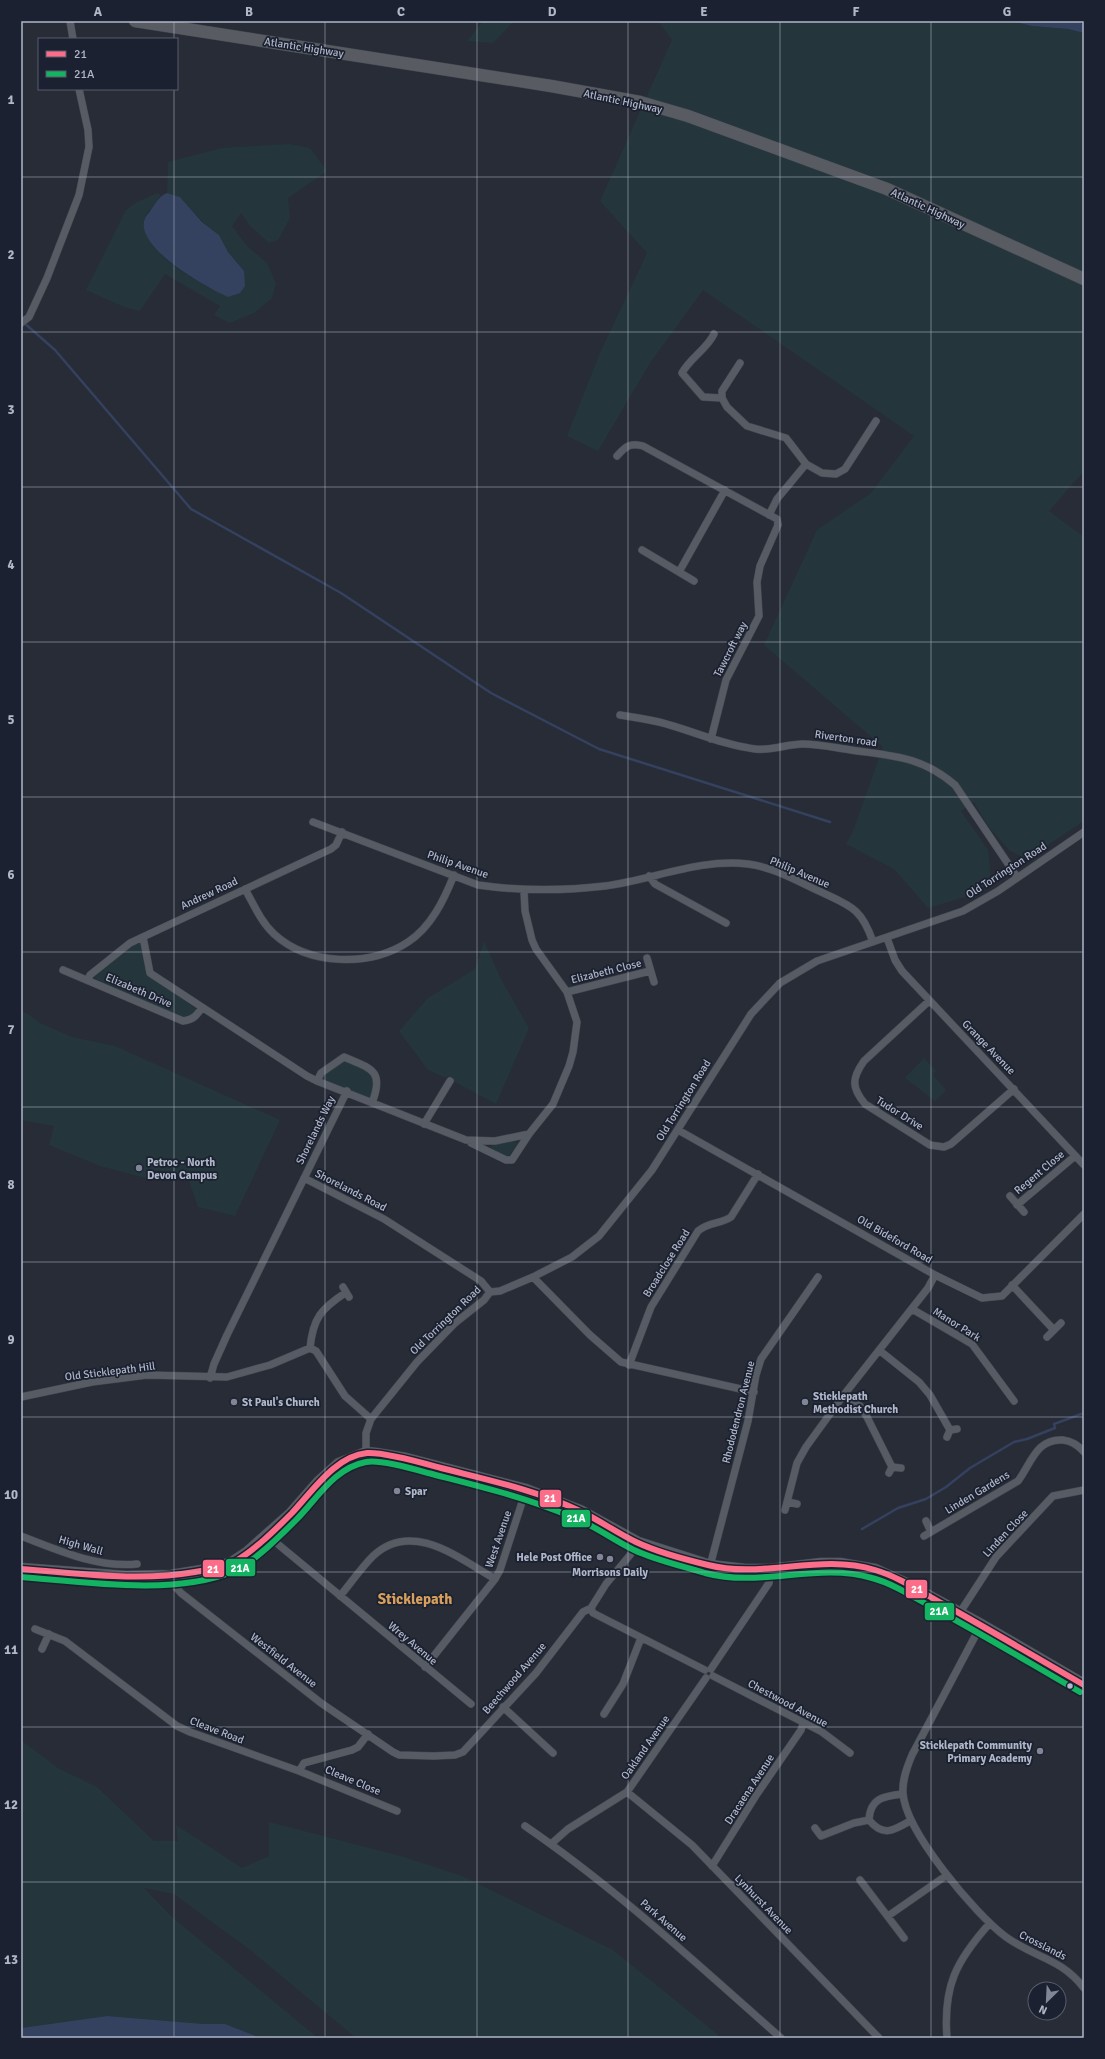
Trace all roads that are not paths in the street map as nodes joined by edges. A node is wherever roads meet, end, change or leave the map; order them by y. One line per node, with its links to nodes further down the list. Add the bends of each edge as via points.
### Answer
1 (70, 21): 3 (street)
2 (135, 21): 5 (highway, Atlantic Highway, via 640,102 688,116 887,189)
3 (73, 38)
4 (79, 90): 6 (street, via 89,147 79,195 47,278 29,316)
5 (1084, 279)
6 (21, 323)
7 (714, 334): 9 (street, via 682,373 703,397)
8 (740, 363): 9 (street, via 722,391)
9 (722, 398): 12 (street, via 727,407 747,426 786,438)
10 (876, 421): 12 (street, via 854,457 841,472 829,475)
11 (617, 456): 13 (street, via 629,444 638,445)
12 (806, 464): 14 (street, via 777,499)
13 (725, 490): 14 (street); 16 (street)
14 (769, 515): 19 (street, Tawcroft way, via 777,519 778,524 760,566 757,582 759,616 726,680)
15 (642, 550): 16 (street)
16 (680, 572): 17 (street)
17 (694, 580)
18 (620, 715): 19 (street, Riverton road, via 658,722)
19 (711, 739): 25 (street, Riverton road, via 770,750 786,745 805,744 911,759 928,766 955,786)
20 (313, 822): 21 (street, Philip Avenue)
21 (342, 832): 23 (street, Philip Avenue); 26 (street, Andrew Road, via 331,849)
22 (1084, 832): 25 (street, Old Torrington Road)
23 (454, 875): 26 (street, via 434,917 409,942 390,951 351,959 331,959 285,943 262,920); 27 (street, Philip Avenue, via 478,885)
24 (649, 876): 27 (street, Philip Avenue, via 605,886); 28 (street, via 655,884); 31 (street, Philip Avenue, via 722,863 748,864 770,869 844,903 858,913 868,926)
25 (1017, 877): 30 (street, Old Torrington Road, via 963,911)
26 (245, 889): 29 (street, Andrew Road)
27 (524, 891): 37 (street, Elizabeth Drive, via 525,911 532,940)
28 (726, 923)
29 (143, 937): 35 (street, Andrew Road, via 130,942 90,975); 39 (street, Elizabeth Drive, via 150,973)
30 (888, 938): 31 (street, Old Torrington Road); 38 (street, Grange Avenue, via 895,960 902,971)
31 (873, 942): 46 (street, Old Torrington Road, via 817,961 774,988 752,1014)
32 (647, 958): 34 (street, Elizabeth Close)
33 (63, 970): 35 (street, Elizabeth Drive)
34 (650, 971): 36 (street, Elizabeth Close); 37 (street, Elizabeth Close)
35 (88, 980): 39 (street, Elizabeth Drive, via 183,1021 190,1021)
36 (654, 982)
37 (567, 992): 47 (street, Elizabeth Drive, via 577,1022 573,1052 553,1104)
38 (929, 1001): 42 (street, Grange Avenue); 42 (street, Tudor Drive, via 856,1071 854,1086 865,1104 930,1145 944,1147 951,1144)
39 (202, 1008): 40 (street, Elizabeth Drive)
40 (318, 1081): 43 (street, Elizabeth Drive); 44 (street, via 321,1073 344,1057 371,1068 375,1074 377,1090)
41 (450, 1081): 45 (street)
42 (1014, 1089): 49 (street, Grange Avenue)
43 (347, 1091): 44 (street, Elizabeth Drive); 52 (street, Shorelands Way)
44 (372, 1103): 45 (street, Elizabeth Drive)
45 (424, 1124): 48 (street, Elizabeth Drive)
46 (678, 1130): 51 (street, Old Bideford Road); 58 (street, Old Torrington Road, via 652,1170 599,1236 572,1257)
47 (529, 1134): 48 (street, Elizabeth Drive, via 495,1141); 48 (street, Elizabeth Drive, via 513,1159 509,1161)
48 (466, 1140)
49 (1075, 1156): 50 (street, Grange Avenue); 54 (street, Regent Close)
50 (1084, 1165)
51 (758, 1174): 57 (street, Old Bideford Road); 69 (street, Broadclose Road, via 731,1217 726,1221 704,1226 698,1231 651,1307)
52 (304, 1178): 62 (street, Shorelands Road, via 384,1219 481,1281); 70 (street, Shorelands Road, via 214,1364)
53 (1010, 1196): 54 (street)
54 (1017, 1204): 55 (street)
55 (1024, 1212)
56 (1083, 1216): 60 (street, Old Bideford Road)
57 (935, 1275): 60 (street, Old Bideford Road, via 982,1298 1002,1296); 63 (street)
58 (533, 1277): 62 (street, Old Torrington Road, via 500,1291); 69 (street, via 590,1335 621,1362)
59 (818, 1277): 71 (street, Rhododendron Avenue, via 761,1359)
60 (1012, 1285): 65 (street)
61 (346, 1292): 67 (street, via 331,1302 319,1315 313,1328)
62 (490, 1292): 75 (street, Old Torrington Road, via 417,1362)
63 (912, 1309): 68 (street); 74 (street, Manor Park, via 972,1344)
64 (1062, 1323): 65 (street)
65 (1054, 1330): 66 (street)
66 (1047, 1337)
67 (310, 1348): 70 (street, Old Sticklepath Hill, via 250,1372); 75 (street, via 316,1351 345,1396)
68 (879, 1350): 72 (street); 76 (street, via 919,1382 930,1395)
69 (629, 1365): 71 (street)
70 (210, 1378): 73 (street, Old Sticklepath Hill, via 147,1375 92,1382)
71 (754, 1392): 92 (street, Rhododendron Avenue)
72 (843, 1396): 79 (street, via 860,1406 867,1417 890,1470); 82 (street, via 797,1463)
73 (21, 1397)
74 (1014, 1401)
75 (371, 1419): 78 (street, Old Torrington Road, via 366,1433)
76 (951, 1432)
77 (1084, 1452): 86 (street, Linden Gardens, via 1071,1441 1061,1440 1045,1444 1032,1456 1026,1471 1018,1481)
78 (366, 1453): 80 (main road, via 406,1459); 88 (main road, via 329,1471)
79 (901, 1468)
80 (526, 1490): 90 (main road, via 580,1511); 96 (street, West Avenue)
81 (1084, 1490): 99 (street, Linden Close, via 1053,1496 996,1557)
82 (788, 1502): 83 (street); 84 (street)
83 (797, 1504)
84 (786, 1510)
85 (926, 1521): 86 (street)
86 (932, 1532): 89 (street, Linden Gardens)
87 (21, 1536): 91 (street, High Wall, via 99,1562)
88 (268, 1536): 95 (main road, via 232,1563 214,1569); 97 (street, Wrey Avenue)
89 (924, 1536)
90 (638, 1543): 92 (main road); 98 (street)
91 (137, 1564)
92 (710, 1566): 94 (main road)
93 (21, 1569): 95 (main road, via 126,1577)
94 (770, 1570): 99 (main road, via 821,1564 869,1569 888,1576); 106 (street, Oakland Avenue, via 769,1583)
95 (171, 1576): 112 (street, Westfield Avenue, via 173,1584 181,1593 270,1665)
96 (495, 1579): 97 (street, via 442,1548 425,1541 409,1541 383,1548); 105 (street, West Avenue)
97 (340, 1596): 105 (street, Wrey Avenue)
98 (591, 1608): 103 (street, Chestwood Avenue, via 593,1613); 109 (street, Beechwood Avenue, via 583,1612 536,1673)
99 (958, 1614): 100 (main road)
100 (981, 1626): 107 (main road); 118 (street, via 912,1755 905,1773)
101 (35, 1629): 102 (street, Cleave Road)
102 (49, 1634): 104 (street); 116 (street, Cleave Road, via 65,1641 177,1726)
103 (642, 1638): 106 (street, Chestwood Avenue); 110 (street, via 623,1684)
104 (42, 1649)
105 (425, 1667): 108 (street, Wrey Avenue)
106 (709, 1673): 111 (street, Chestwood Avenue); 117 (street, Oakland Avenue)
107 (1084, 1685)
108 (471, 1704)
109 (503, 1707): 113 (street, Beechwood Avenue, via 459,1753 434,1756 400,1755); 114 (street)
110 (604, 1714)
111 (802, 1724): 115 (street, Chestwood Avenue, via 822,1732); 125 (street, Dracaena Avenue, via 801,1730)
112 (368, 1734): 113 (street, Westfield Avenue); 116 (street, via 358,1747 304,1763)
113 (393, 1752)
114 (553, 1753)
115 (850, 1753)
116 (299, 1771): 119 (street, Cleave Close)
117 (627, 1792): 124 (street, Oakland Avenue, via 568,1829); 125 (street, Lynhurst Avenue, via 692,1845)
118 (903, 1794): 120 (street, via 876,1800 871,1806); 121 (street)
119 (397, 1811)
120 (869, 1820): 121 (street, via 880,1830 889,1831); 123 (street, via 854,1822 821,1836)
121 (910, 1821): 126 (street, Crosslands)
122 (525, 1826): 124 (street, Park Avenue)
123 (815, 1828)
124 (551, 1844): 132 (street, Park Avenue, via 633,1907)
125 (712, 1866): 133 (street, Lynhurst Avenue)
126 (947, 1875): 128 (street); 129 (street, Crosslands)
127 (860, 1880): 128 (street)
128 (888, 1916): 130 (street)
129 (990, 1923): 131 (street, Crosslands, via 1020,1947 1063,1967 1074,1975); 134 (street, via 966,1951 952,1981 945,2012)
130 (904, 1938)
131 (1084, 1988)
132 (782, 2038)
133 (879, 2038)
134 (947, 2038)

